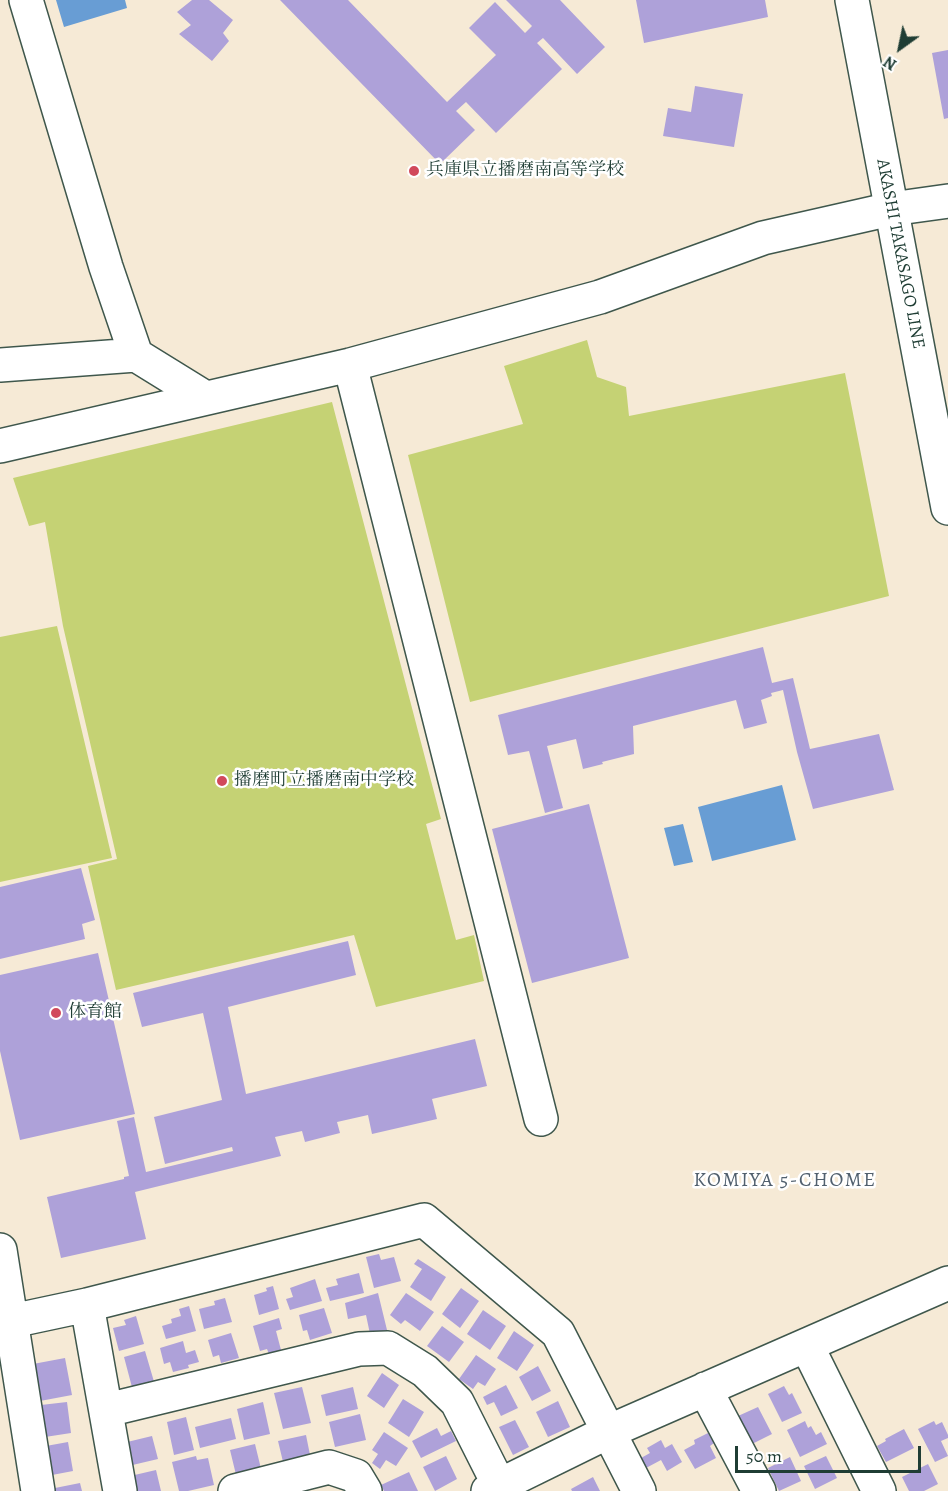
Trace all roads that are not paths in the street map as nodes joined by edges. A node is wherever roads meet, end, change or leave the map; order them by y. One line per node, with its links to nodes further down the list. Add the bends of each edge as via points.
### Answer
1 (27, 0): 5 (street)
2 (852, 0): 4 (street, AKASHI TAKASAGO LINE)
3 (948, 201): 4 (street)
4 (891, 209): 7 (street, via 763,238 600,297); 10 (street, AKASHI TAKASAGO LINE)
5 (136, 355): 6 (street); 8 (street)
6 (0, 365)
7 (350, 365): 8 (street); 11 (street)
8 (204, 397): 9 (street)
9 (0, 446)
10 (948, 508)
11 (541, 1119)
12 (0, 1250): 15 (street)
13 (948, 1283): 16 (street)
14 (87, 1305): 15 (street); 18 (street); 19 (street, via 424,1220 558,1333)
15 (12, 1321): 21 (street)
16 (807, 1346): 17 (street); 27 (street)
17 (705, 1389): 19 (street); 26 (street)
18 (106, 1410): 20 (street, via 360,1349 388,1348 425,1371 457,1401); 22 (street)
19 (610, 1431): 20 (street); 25 (street)
20 (497, 1489)
21 (38, 1491)
22 (120, 1491)
23 (235, 1491): 24 (street, via 329,1467 356,1476)
24 (365, 1491)
25 (639, 1491)
26 (759, 1491)
27 (879, 1491)

